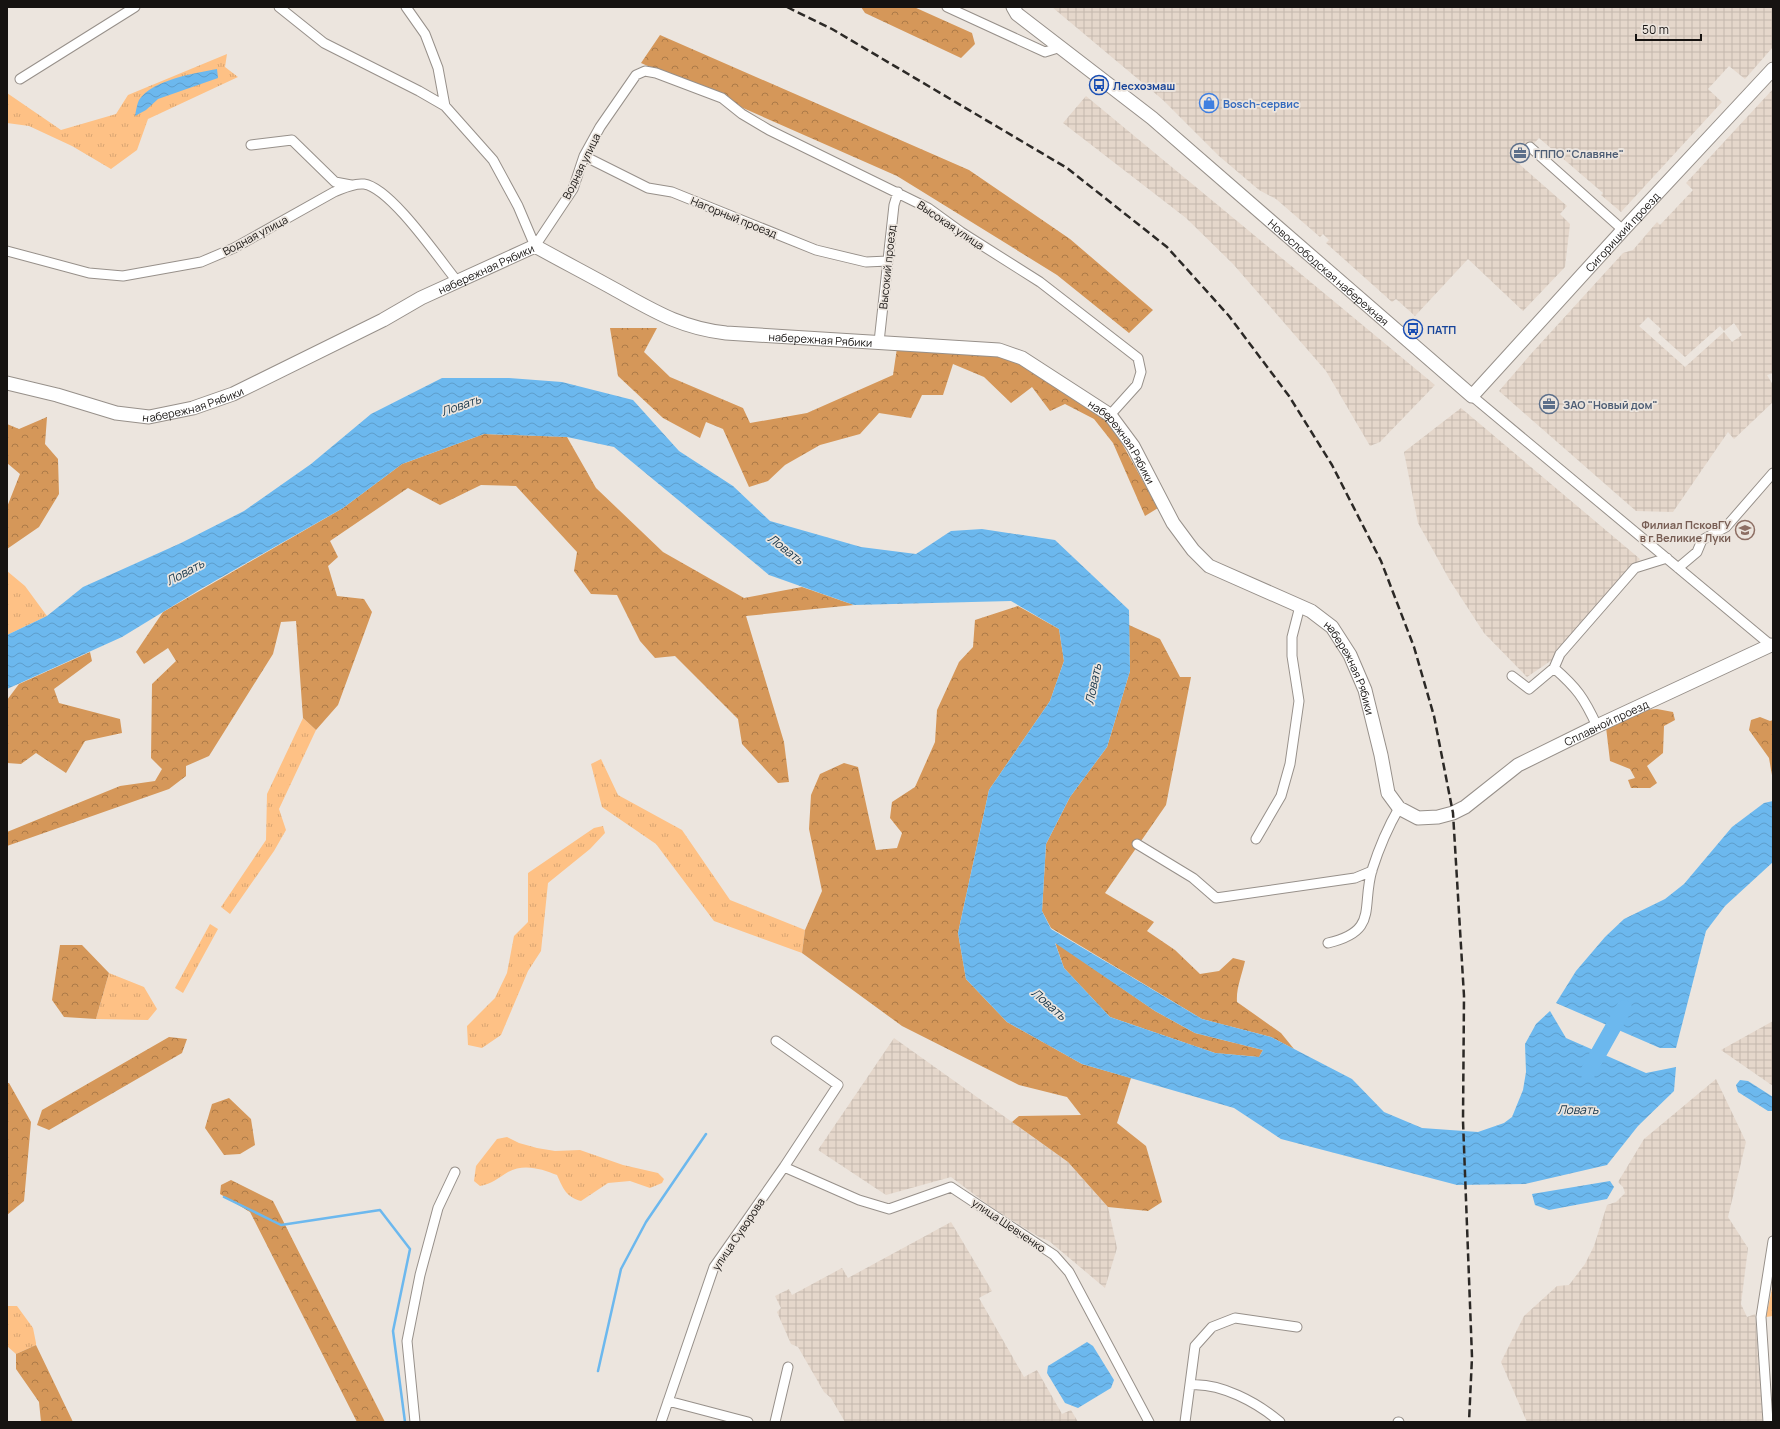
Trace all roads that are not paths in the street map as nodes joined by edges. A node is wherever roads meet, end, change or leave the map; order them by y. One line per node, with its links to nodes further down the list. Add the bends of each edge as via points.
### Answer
1 (135, 7): 9 (street)
2 (279, 7): 10 (street, via 324,43)
3 (406, 7): 10 (street, via 425,34 438,68)
4 (947, 7): 6 (street, via 1045,52)
5 (1013, 7): 6 (street, Новослободская набережная, via 1017,14)
6 (1061, 47): 23 (street, Новослободская набережная, via 1152,118)
7 (1773, 69): 16 (street, Сигорицкий проезд)
8 (645, 71): 13 (street, Водная улица, via 636,75 600,127); 15 (street, Высокая улица, via 722,98 769,130)
9 (20, 79)
10 (445, 106): 17 (street, via 493,160 518,206)
11 (251, 145): 14 (street, via 292,140 335,182)
12 (1530, 147): 16 (street)
13 (584, 156): 17 (street, Водная улица, via 573,189); 19 (street, Нагорный проезд, via 648,188 672,192 816,250 866,262)
14 (351, 185): 18 (street, Водная улица, via 234,248 201,262 123,276 89,273); 20 (street, Водная улица, via 364,184 379,191 398,207)
15 (898, 192): 19 (street, Высокий проезд, via 894,205); 24 (street, Высокая улица, via 928,208 1040,282 1138,358 1141,372 1137,385)
16 (1623, 230): 23 (street, Сигорицкий проезд)
17 (535, 246): 20 (street, набережная Рябики); 21 (street, набережная Рябики, via 662,315 688,326 726,333)
18 (7, 251)
19 (888, 261): 21 (street, Высокий проезд)
20 (457, 282): 22 (street, набережная Рябики, via 233,394 193,408 149,417 116,413)
21 (879, 342): 24 (street, набережная Рябики, via 999,350 1022,358)
22 (7, 383)
23 (1472, 396): 26 (street, Новослободская набережная)
24 (1110, 415): 28 (street, набережная Рябики, via 1133,446 1173,523 1193,550 1209,566)
25 (1773, 473): 27 (street, via 1726,527 1702,540 1697,552)
26 (1666, 558): 27 (street, Новослободская набережная); 30 (street, via 1635,568 1560,654)
27 (1678, 568): 29 (street, Новослободская набережная)
28 (1300, 606): 33 (street, набережная Рябики, via 1332,627 1350,654 1365,690 1388,793); 35 (street, via 1292,637 1292,656 1299,701 1290,764 1280,796)
29 (1772, 646): 32 (street, Сплавной проезд)
30 (1554, 668): 31 (street, via 1529,689); 32 (street, via 1575,686)
31 (1512, 676)
32 (1597, 726): 34 (street, Сплавной проезд, via 1518,765 1466,807)
33 (1399, 808): 34 (street, набережная Рябики, via 1418,818); 37 (street)
34 (1450, 814)
35 (1256, 839)
36 (1138, 844): 37 (street, via 1193,878 1216,898 1355,878)
37 (1372, 871): 38 (street, via 1365,918 1356,932 1346,939)
38 (1328, 943)
39 (776, 1041): 40 (street, улица Суворова, via 838,1085)
40 (784, 1167): 46 (street, улица Суворова, via 714,1267); 51 (street, улица Шевченко, via 859,1200 889,1209 951,1187 1054,1255 1069,1272)
41 (455, 1172): 47 (street, via 438,1208 420,1276 407,1342)
42 (1773, 1241): 54 (street, via 1761,1317)
43 (1297, 1327): 45 (street, via 1235,1318 1212,1328 1195,1346)
44 (788, 1367): 50 (street)
45 (1190, 1386): 52 (street); 53 (street, via 1203,1384 1220,1387 1266,1411)
46 (668, 1401): 48 (street, улица Суворова); 49 (street)
47 (415, 1422)
48 (661, 1422)
49 (748, 1422)
50 (775, 1422)
51 (1149, 1422)
52 (1185, 1422)
53 (1280, 1422)
54 (1768, 1422)

